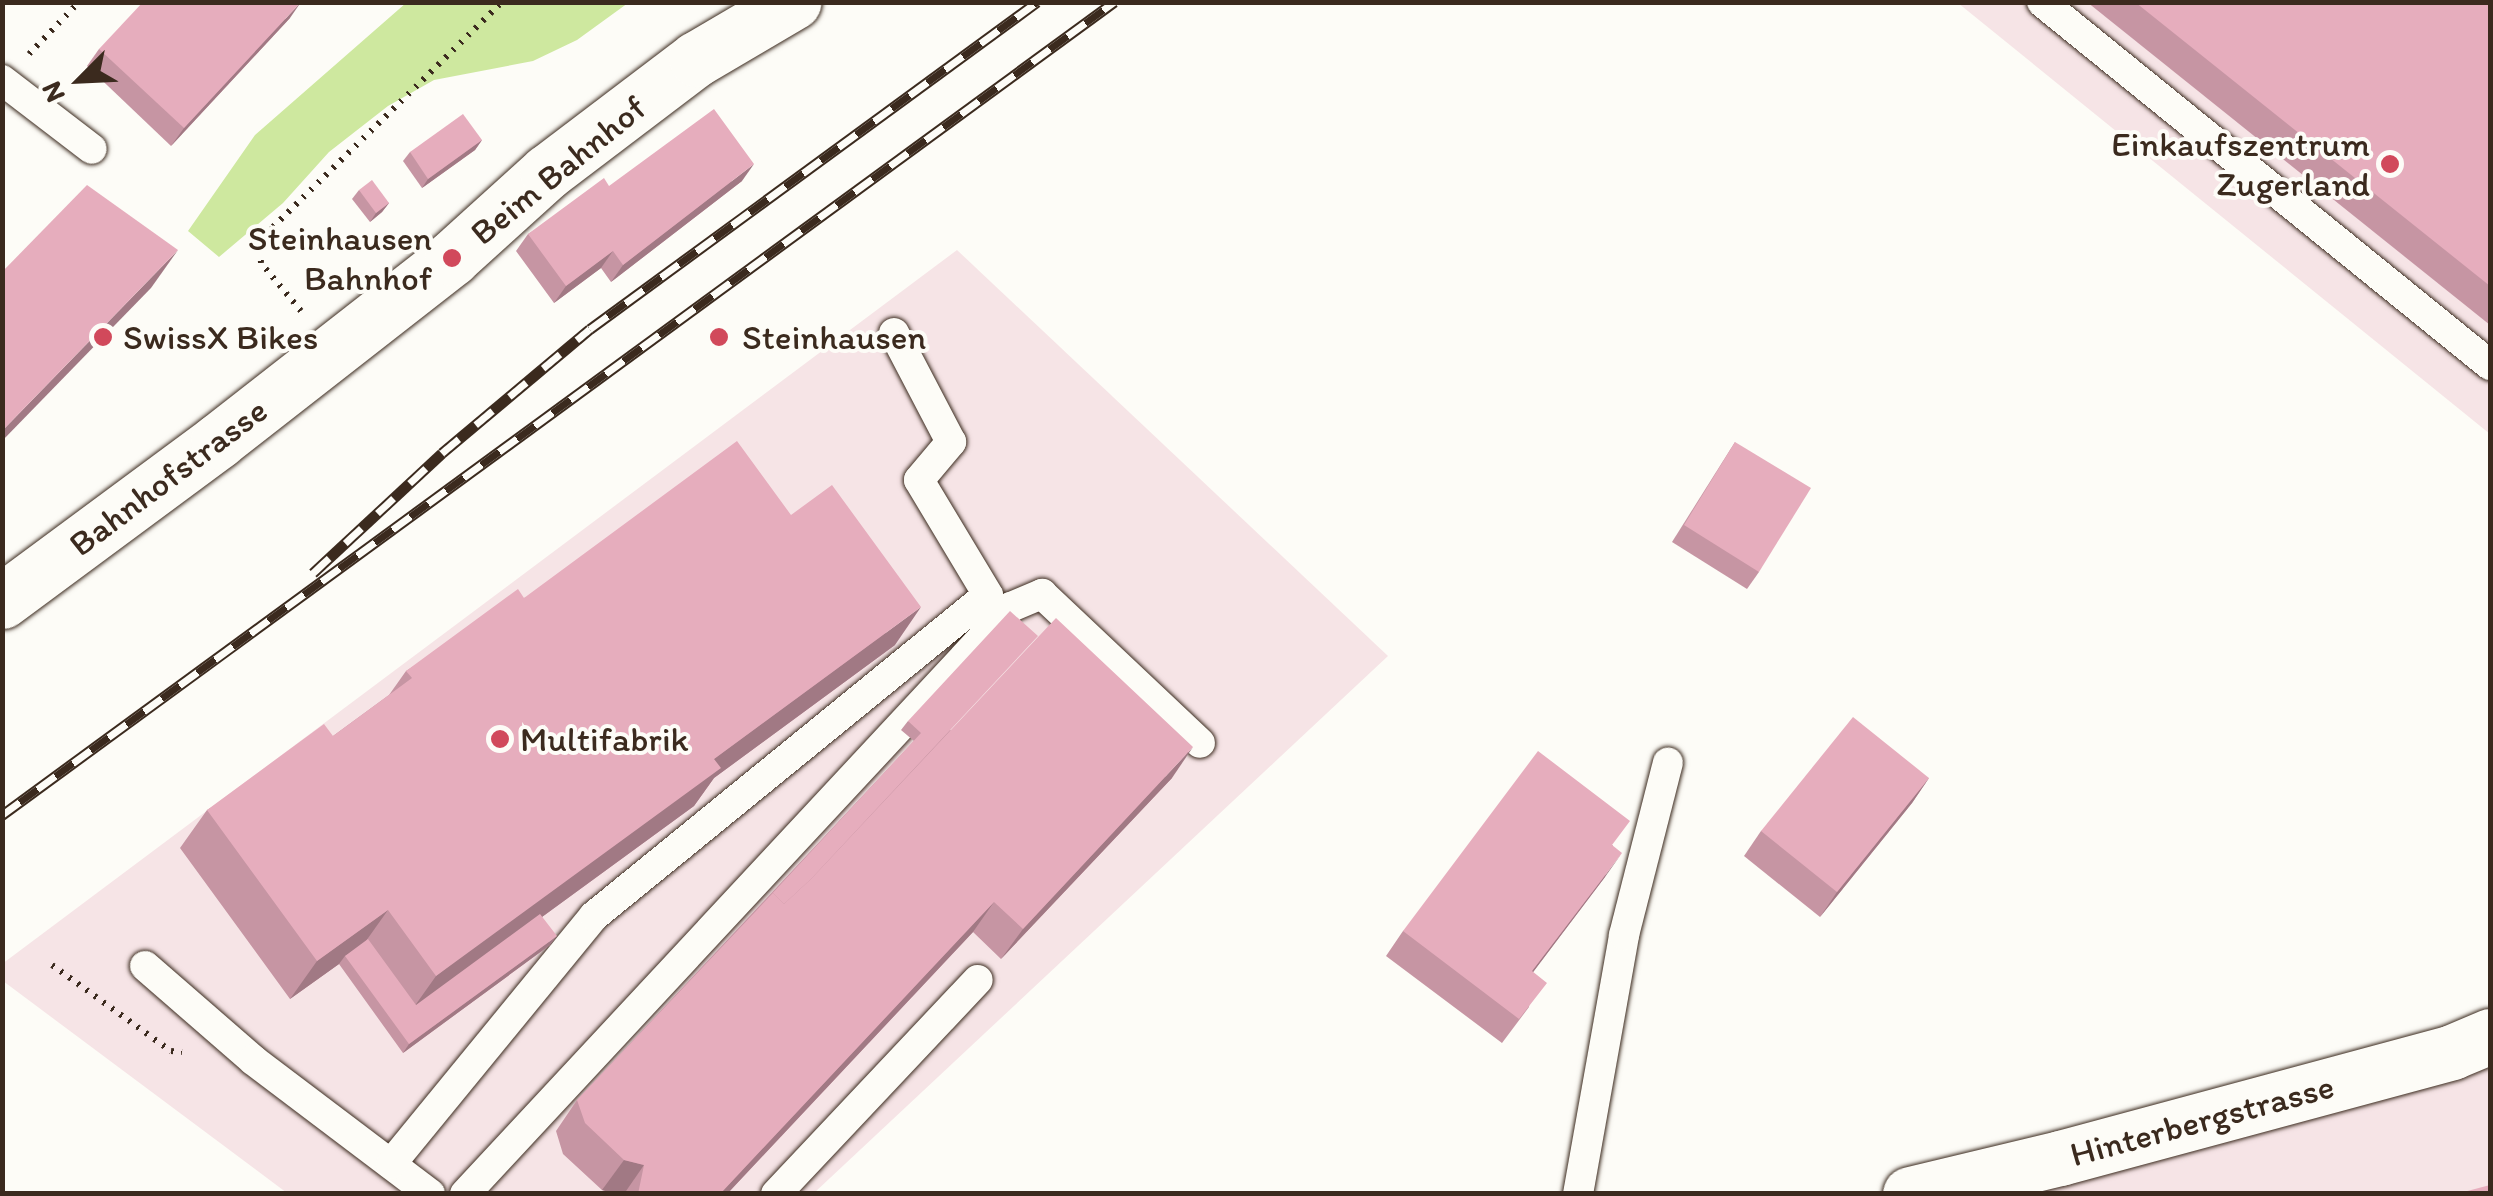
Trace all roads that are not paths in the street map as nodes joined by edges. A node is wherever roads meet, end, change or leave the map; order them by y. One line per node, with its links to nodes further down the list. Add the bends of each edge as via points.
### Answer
1 (793, 2): 8 (street, Beim Bahnhof, via 696,59 562,160)
2 (2042, 2): 4 (lane)
3 (2068, 2): 4 (lane, via 2075,28)
4 (2086, 39): 9 (lane)
5 (3, 80): 6 (lane)
6 (92, 149)
7 (894, 333): 16 (lane, via 951,442 918,480 988,595 594,916)
8 (333, 352): 10 (street, Bahnhofstrasse)
9 (2490, 365)
10 (2, 601)
11 (1200, 743): 19 (lane, via 1042,594 1011,607)
12 (1668, 763): 21 (lane, via 1624,935)
13 (145, 966): 16 (lane, via 253,1060)
14 (978, 980): 20 (lane)
15 (2490, 1036): 17 (street, Hinterbergstrasse)
16 (391, 1164): 18 (lane)
17 (1932, 1191)
18 (430, 1194)
19 (465, 1194)
20 (776, 1194)
21 (1578, 1194)

